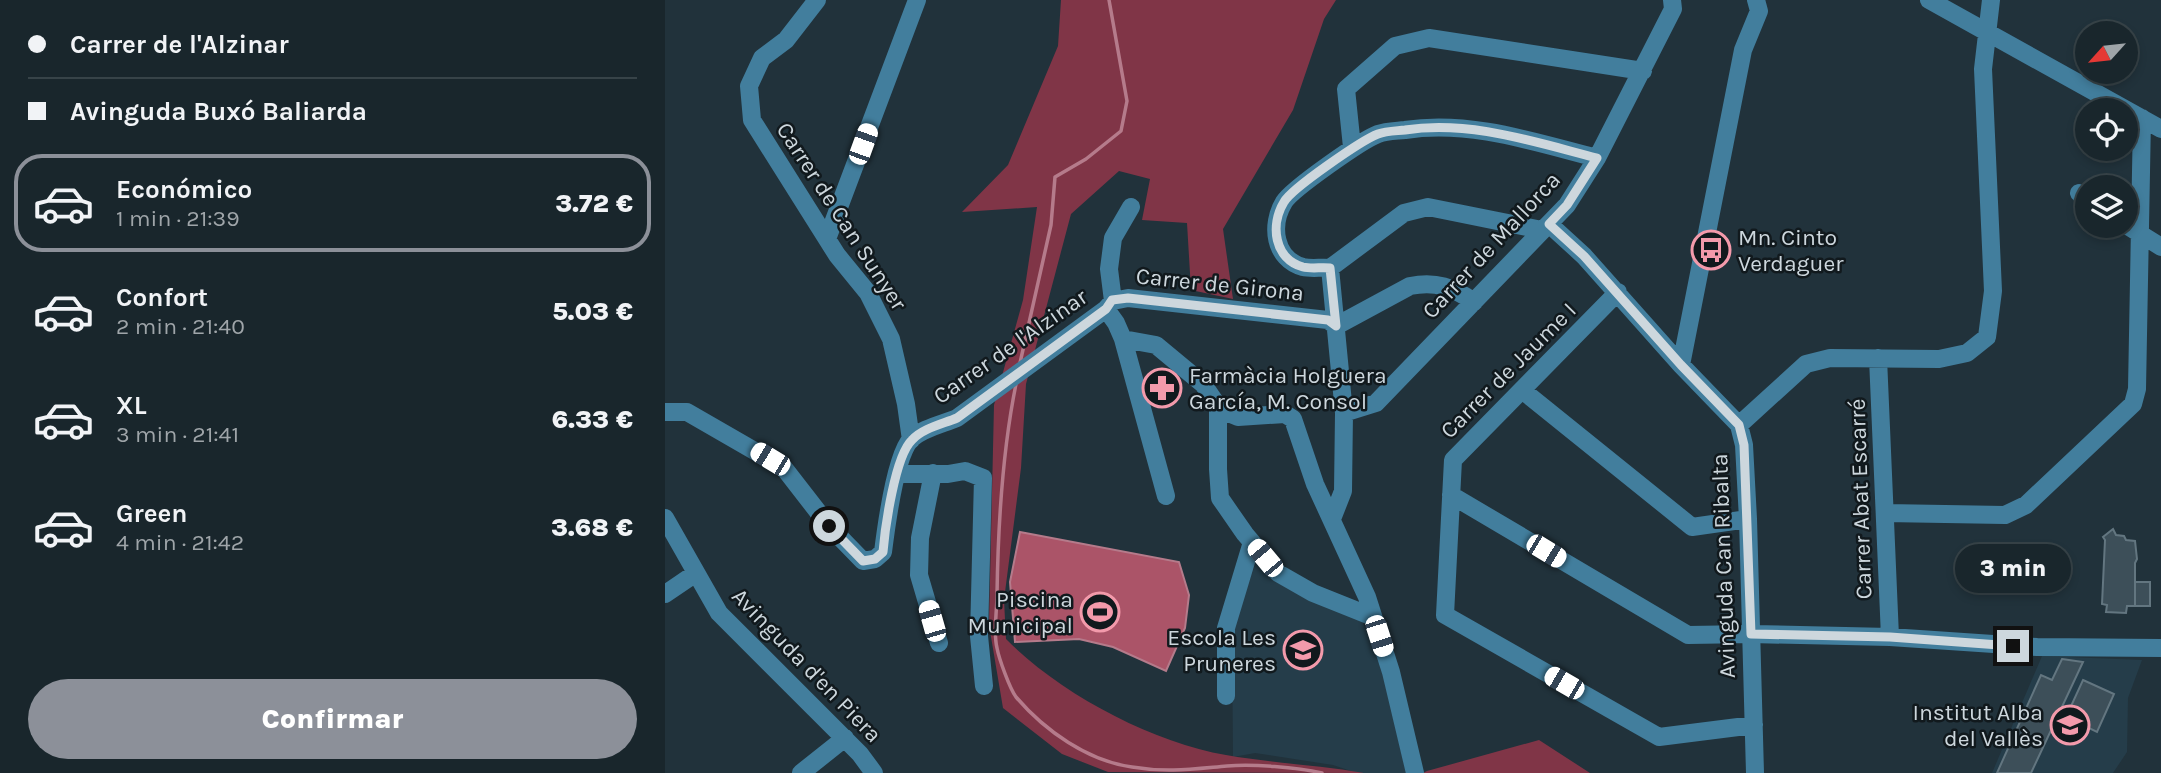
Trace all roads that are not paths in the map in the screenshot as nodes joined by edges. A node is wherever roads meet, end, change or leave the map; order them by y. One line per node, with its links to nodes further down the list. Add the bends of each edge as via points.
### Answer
1 (817, 0): 18 (street, Carrer de Can Sunyer, via 786,40 762,58 749,86 752,120)
2 (917, 0): 18 (street)
3 (1672, 0): 8 (street, Carrer de Mallorca, via 1673,9)
4 (1756, 0): 27 (street, via 1759,11 1743,50)
5 (1929, 0): 7 (street)
6 (1991, 0): 7 (street)
7 (1986, 30): 9 (street); 26 (street, via 1983,69 1993,291 1987,337 1967,353 1939,359)
8 (1643, 71): 11 (street, via 1429,38 1395,46 1346,89); 12 (street, Carrer de Mallorca)
9 (2142, 118): 10 (street); 13 (street)
10 (2161, 129)
11 (1353, 147): 12 (street, via 1380,134 1431,126 1487,131); 20 (street, via 1285,200 1275,226 1278,246 1290,260 1304,267)
12 (1597, 158): 15 (street, Carrer de Mallorca, via 1567,205)
13 (2137, 175)
14 (1131, 207): 23 (street, via 1112,239)
15 (1546, 227): 20 (street, via 1428,207 1404,213); 21 (street, Avinguda Can Ribalta, via 1584,256); 22 (street, Carrer de Mallorca)
16 (2138, 232): 19 (street)
17 (2133, 238): 38 (street, via 2137,389 2133,404 2026,505 2005,515)
18 (827, 239): 33 (street, Carrer de Can Sunyer, via 868,293 891,339)
19 (2161, 247)
20 (1330, 268): 24 (street)
21 (1618, 292): 27 (street, Avinguda Can Ribalta); 28 (street, Carrer de Jaume I)
22 (1474, 302): 24 (street, via 1458,290 1424,283); 31 (street, Carrer de Mallorca, via 1376,403)
23 (1109, 305): 24 (street, Carrer de Girona, via 1128,298 1328,320); 25 (street); 33 (street, Carrer de l'Alzinar, via 957,418)
24 (1336, 326): 31 (street)
25 (1123, 339): 29 (street, via 1156,345 1203,384); 37 (street)
26 (1878, 358): 32 (street, via 1831,358 1806,364); 38 (street, Carrer Abat Escarré)
27 (1681, 365): 32 (street, Avinguda Can Ribalta)
28 (1522, 390): 36 (street, Carrer de Jaume I, via 1453,460); 41 (street, via 1692,527)
29 (1218, 406): 40 (street, via 1238,417 1285,414 1293,419); 42 (street, via 1220,498)
30 (665, 412): 35 (street, via 687,412 784,468 863,561 883,552)
31 (1344, 413): 40 (street, via 1343,491)
32 (1739, 425): 41 (street, Avinguda Can Ribalta)
33 (911, 440): 35 (street)
34 (933, 473): 35 (street); 48 (street, via 920,538 919,575); 50 (street, via 965,471 983,478 979,636)
35 (897, 474)
36 (1451, 495): 46 (street, via 1689,635); 52 (street, Carrer de Jaume I, via 1445,615 1659,737)
37 (1166, 496)
38 (1885, 513): 47 (street, Carrer Abat Escarré)
39 (665, 518): 43 (street, Avinguda d'en Piera)
40 (1332, 519): 45 (street)
41 (1748, 519): 46 (street, Avinguda Can Ribalta)
42 (1252, 542): 45 (street, via 1278,573); 51 (street, via 1226,628)
43 (697, 573): 44 (street); 53 (street, Avinguda d'en Piera, via 719,613)
44 (665, 594)
45 (1373, 617): 54 (street)
46 (1751, 634): 47 (street); 52 (street, Avinguda Can Ribalta)
47 (1890, 637): 49 (street, via 2037,647)
48 (939, 643)
49 (2161, 648)
50 (984, 686)
51 (1226, 696)
52 (1754, 725): 57 (street, Avinguda Can Ribalta)
53 (845, 738): 55 (street); 56 (street, Avinguda d'en Piera)
54 (1415, 770)
55 (801, 773)
56 (874, 773)
57 (1755, 773)

